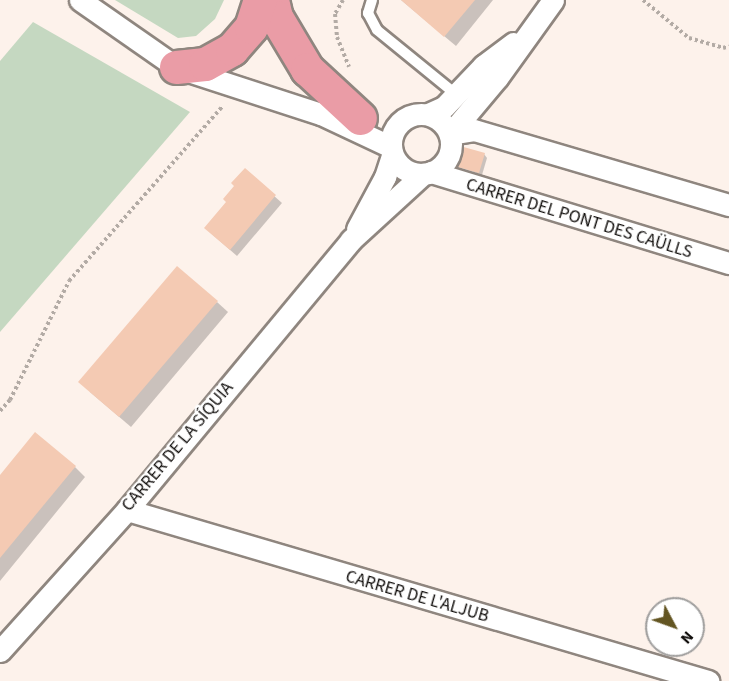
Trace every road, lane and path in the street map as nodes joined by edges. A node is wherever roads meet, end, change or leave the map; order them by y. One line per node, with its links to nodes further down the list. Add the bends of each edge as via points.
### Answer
1 (80, 0): 10 (street)
2 (260, 0): 10 (highway, via 251,27 232,49 205,64)
3 (272, 0): 16 (highway, via 276,17 307,69)
4 (342, 0): 11 (path, via 335,14)
5 (372, 0): 12 (lane, via 368,13 377,30)
6 (553, 0): 8 (street)
7 (643, 0): 9 (path, via 689,38 723,48)
8 (527, 31): 12 (street, via 483,66); 18 (street, via 497,78)
9 (729, 46)
10 (176, 67): 14 (street)
11 (350, 72)
12 (458, 96): 15 (street)
13 (222, 106): 24 (path, via 69,281 10,400)
14 (321, 114): 16 (street); 19 (street)
15 (428, 114): 17 (street, via 409,116); 18 (street, via 442,122)
16 (360, 118): 17 (street)
17 (397, 125): 19 (street)
18 (450, 134): 20 (street, via 448,158); 21 (street, via 474,130)
19 (392, 151): 20 (street, via 408,171); 22 (street, CARRER DE LA SÍQUIA, via 385,177)
20 (427, 173): 22 (street, CARRER DE LA SÍQUIA); 23 (street, CARRER DEL PONT DES CAÜLLS)
21 (729, 205)
22 (351, 240): 25 (street, CARRER DE LA SÍQUIA)
23 (729, 263)
24 (0, 411)
25 (127, 510): 26 (street, CARRER DE LA SÍQUIA); 27 (street, CARRER DE L'ALJUB)
26 (0, 651)
27 (708, 681)

